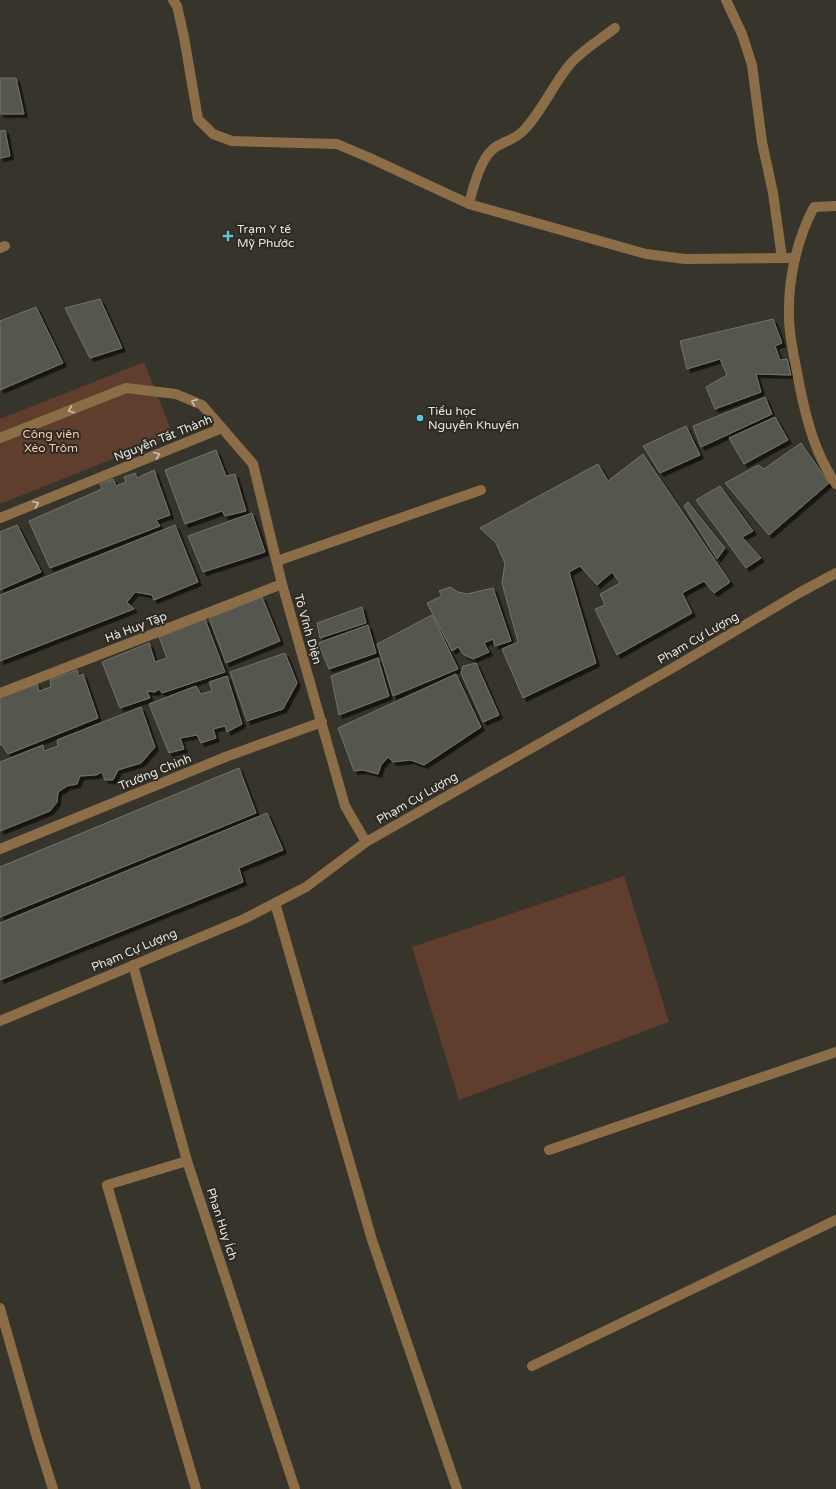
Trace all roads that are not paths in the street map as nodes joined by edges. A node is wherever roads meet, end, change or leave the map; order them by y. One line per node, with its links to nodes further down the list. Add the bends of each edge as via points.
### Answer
1 (173, 0): 4 (street, via 177,6 184,37 198,119 213,134 232,141 337,144)
2 (726, 0): 6 (street, via 742,34 752,65)
3 (615, 28): 4 (street, via 571,62 525,130 514,139 494,148 487,156)
4 (469, 204): 6 (street, via 646,254 685,259)
5 (836, 206): 7 (street, via 814,207)
6 (782, 258): 7 (street)
7 (795, 258): 10 (street, via 789,316 794,355 816,449)
8 (222, 428): 9 (street, Nguyễn Tất Thành, one-way to 9, via 202,405 176,394 126,388); 12 (street, Nguyễn Tất Thành, one-way to 8); 13 (street, Tô Vĩnh Diện, via 253,464)
9 (0, 438)
10 (836, 484)
11 (481, 490): 13 (street)
12 (0, 518)
13 (277, 562): 15 (street, Tô Vĩnh Diện)
14 (836, 573): 18 (street, Phạm Cự Lượng)
15 (282, 584): 16 (street, Hà Huy Tập); 17 (street, Tô Vĩnh Diện)
16 (0, 693)
17 (322, 722): 18 (street, Tô Vĩnh Diện, via 346,806); 19 (street, Trường Chinh, via 228,756)
18 (366, 842): 20 (street, Phạm Cự Lượng, via 306,887)
19 (0, 849)
20 (275, 903): 21 (street, Phạm Cự Lượng, via 244,919); 32 (street, via 372,1240)
21 (132, 965): 22 (street, Phạm Cự Lượng); 25 (street, Phan Huy Ích)
22 (0, 1021)
23 (836, 1052): 24 (street)
24 (549, 1150)
25 (187, 1161): 30 (street, via 106,1184); 31 (street, Phan Huy Ích)
26 (836, 1220): 28 (street)
27 (0, 1308): 29 (street)
28 (532, 1366)
29 (53, 1489)
30 (196, 1489)
31 (295, 1489)
32 (457, 1489)

